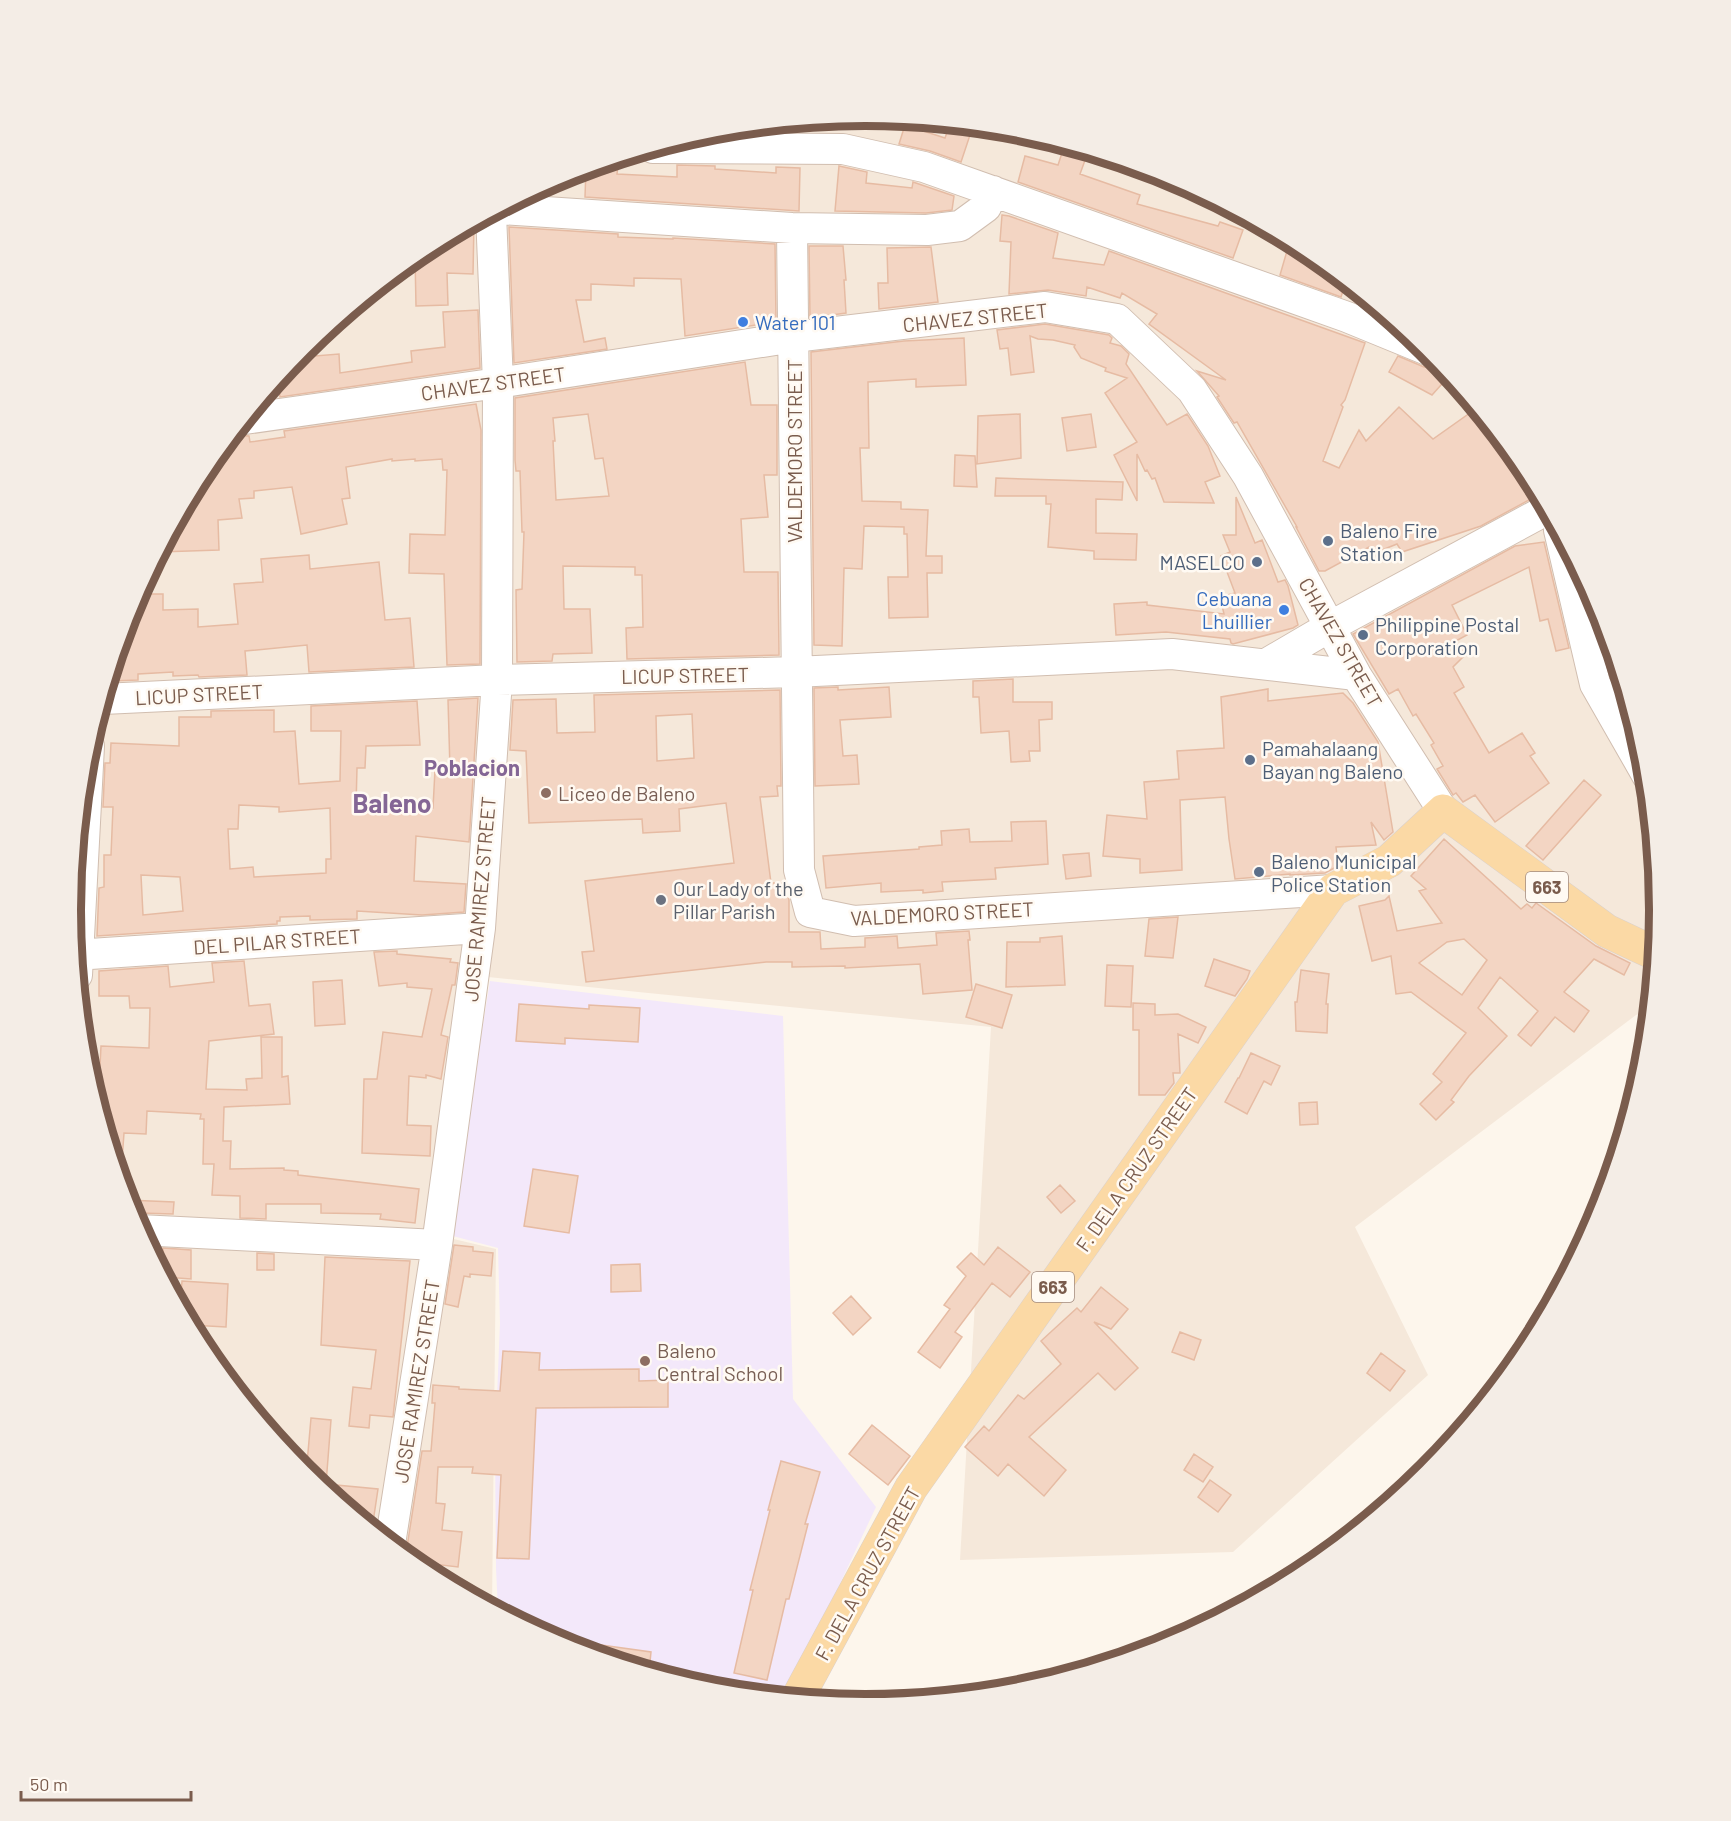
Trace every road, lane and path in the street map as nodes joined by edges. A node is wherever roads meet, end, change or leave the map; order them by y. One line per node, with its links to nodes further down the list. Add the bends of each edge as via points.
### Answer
1 (682, 148): 2 (street, via 843,149 924,167)
2 (993, 191): 5 (street, via 986,207 960,226 927,230); 7 (street)
3 (513, 210): 5 (street)
4 (491, 221): 8 (street, JOSE RAMIREZ STREET)
5 (792, 228): 6 (street, VALDEMORO STREET)
6 (794, 337): 8 (street, CHAVEZ STREET); 12 (street, CHAVEZ STREET, via 1045,307 1117,319 1192,390 1248,476); 14 (street, VALDEMORO STREET)
7 (1403, 340)
8 (498, 383): 9 (street, CHAVEZ STREET); 16 (street, JOSE RAMIREZ STREET)
9 (256, 417)
10 (1542, 512): 12 (street)
11 (1565, 557): 18 (street, via 1595,684)
12 (1330, 626): 13 (street); 15 (street, CHAVEZ STREET)
13 (1266, 664): 14 (street, LICUP STREET, via 1172,654); 15 (street, LICUP STREET)
14 (795, 672): 16 (street, LICUP STREET); 20 (street, VALDEMORO STREET, via 799,870 810,912 854,921)
15 (1356, 675): 19 (street, CHAVEZ STREET)
16 (497, 680): 17 (street, LICUP STREET); 21 (street, JOSE RAMIREZ STREET)
17 (111, 699)
18 (1634, 752)
19 (1443, 810): 20 (main road, VALDEMORO STREET / 663, via 1389,861); 22 (main road, 663, via 1607,931)
20 (1333, 890): 27 (main road, F. DELA CRUZ STREET / 663, via 911,1488)
21 (480, 928): 23 (street, DEL PILAR STREET); 25 (street, JOSE RAMIREZ STREET)
22 (1648, 950)
23 (83, 961)
24 (150, 1231): 25 (street)
25 (437, 1245): 26 (street, JOSE RAMIREZ STREET)
26 (391, 1535)
27 (801, 1692)

